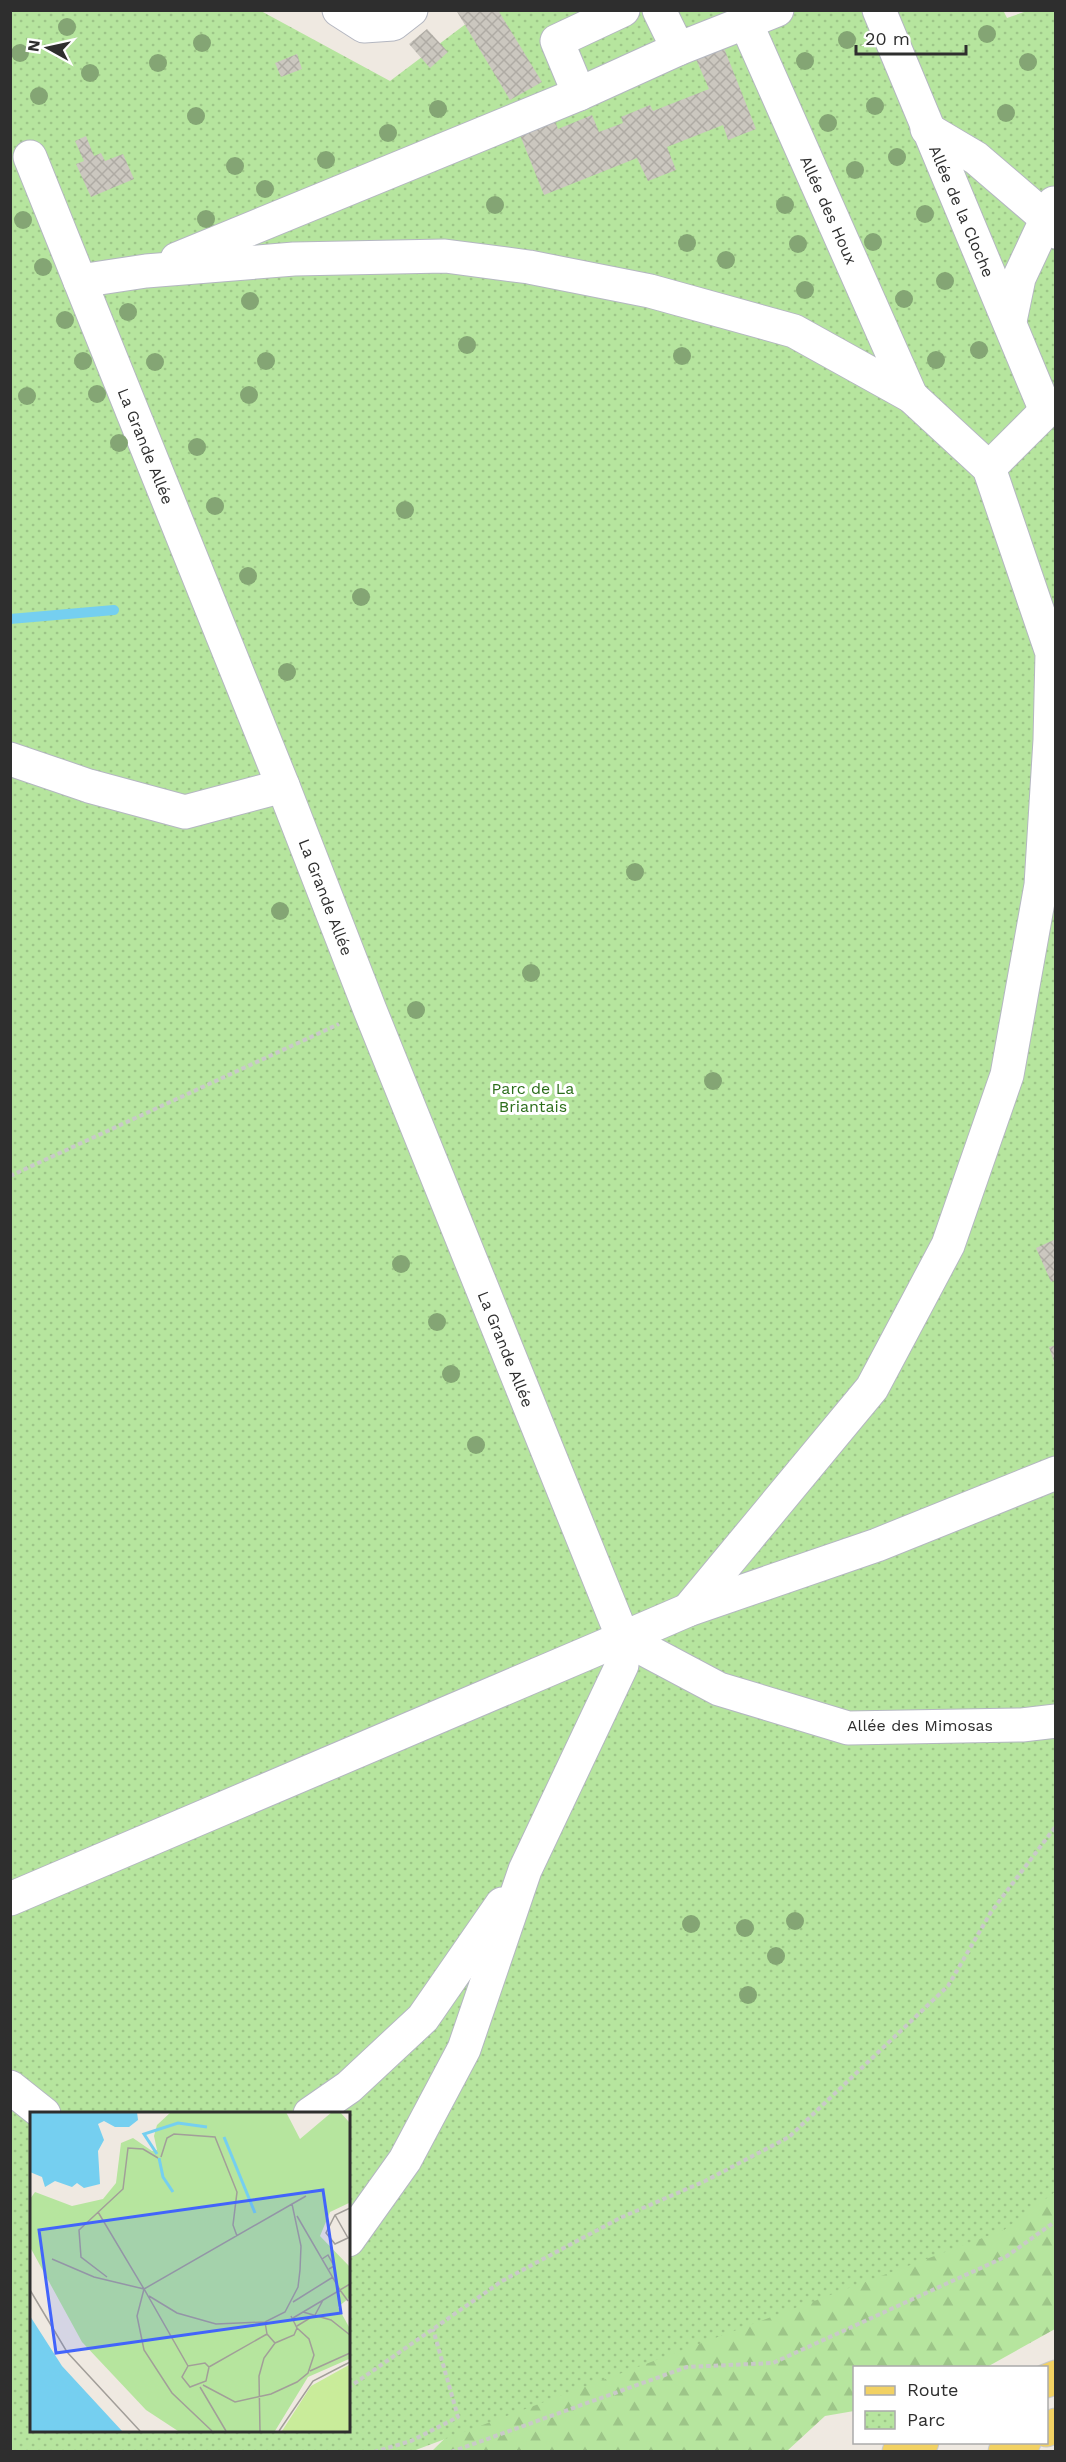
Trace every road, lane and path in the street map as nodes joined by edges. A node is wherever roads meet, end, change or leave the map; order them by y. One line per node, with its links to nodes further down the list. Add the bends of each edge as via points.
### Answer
1 (339, 10): 2 (lane, via 364,26 393,24)
2 (411, 10)
3 (623, 10): 9 (lane, via 557,41)
4 (659, 10): 8 (lane)
5 (777, 10): 7 (lane)
6 (879, 10): 10 (lane, Allée de la Cloche)
7 (746, 23): 8 (lane); 16 (lane, Allée des Houx)
8 (678, 49): 9 (lane)
9 (579, 94): 13 (lane)
10 (927, 129): 12 (lane, via 976,158); 15 (lane, Allée de la Cloche)
11 (30, 157): 14 (lane, La Grande Allée)
12 (1053, 216): 15 (lane, via 1019,278)
13 (146, 271): 14 (lane); 16 (lane, via 294,259 445,256 529,267 650,291 794,331)
14 (80, 281): 21 (lane, La Grande Allée)
15 (1010, 321): 17 (lane, Allée de la Cloche)
16 (911, 396): 18 (lane)
17 (1051, 409): 18 (lane)
18 (988, 468): 19 (lane)
19 (1054, 653): 25 (lane, via 1041,885 1023,986 1007,1075 948,1245 872,1388)
20 (10, 759): 21 (lane, via 185,812)
21 (283, 786): 22 (lane, La Grande Allée)
22 (370, 1010): 23 (path); 26 (lane, La Grande Allée)
23 (10, 1176)
24 (1056, 1473): 25 (lane, via 877,1545)
25 (688, 1610): 26 (lane)
26 (623, 1638): 27 (lane, Allée des Mimosas, via 718,1689 848,1728); 29 (lane, via 622,1665); 30 (lane)
27 (1056, 1721)
28 (1056, 1826): 36 (path, via 991,1912 948,1986 789,2137 705,2181 620,2218 502,2281)
29 (525, 1870): 33 (lane, via 423,2018 349,2087); 35 (lane, via 464,2049 405,2160)
30 (10, 1899)
31 (10, 2087): 32 (lane)
32 (41, 2112)
33 (313, 2112)
34 (1056, 2221): 41 (path, via 1006,2256 773,2362 687,2367)
35 (350, 2237)
36 (433, 2329): 37 (path); 40 (path, via 458,2417 411,2441)
37 (350, 2387)
38 (917, 2444): 42 (main road)
39 (1020, 2444): 43 (main road)
40 (374, 2451)
41 (450, 2451)
42 (899, 2451)
43 (1005, 2451)

